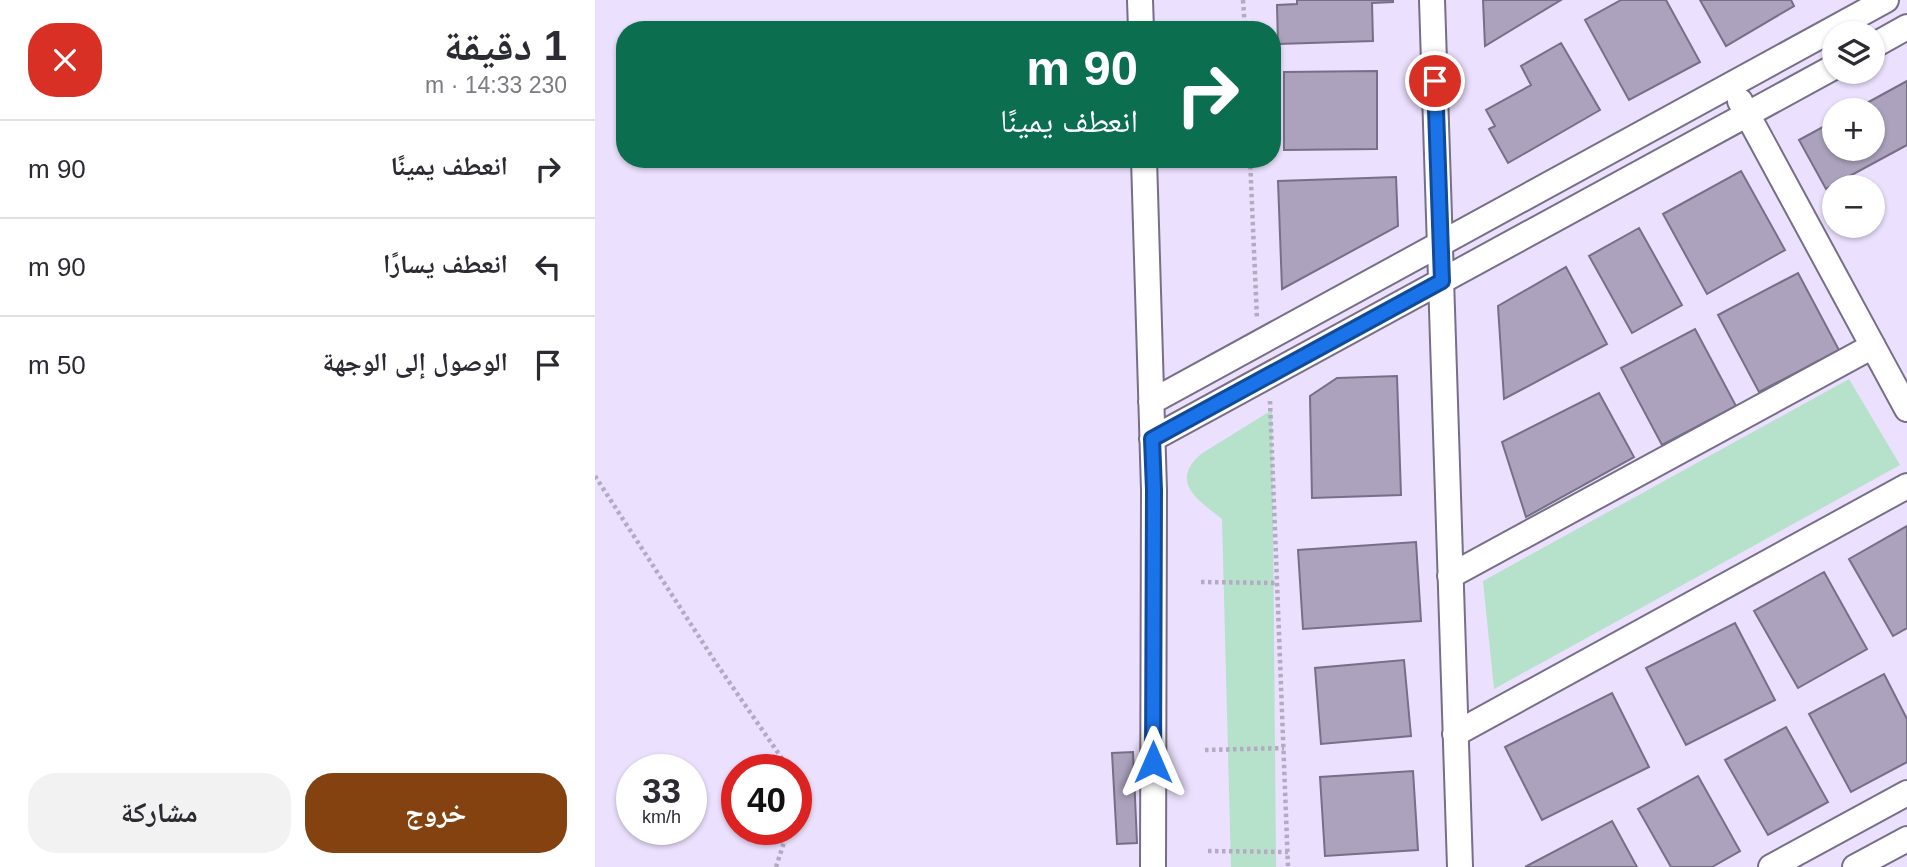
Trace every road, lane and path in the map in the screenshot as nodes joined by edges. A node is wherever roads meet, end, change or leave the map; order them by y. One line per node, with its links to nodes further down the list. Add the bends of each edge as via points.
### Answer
1 (1140, 0): 5 (street)
2 (1243, 0): 6 (path)
3 (1431, 0): 14 (street)
4 (1886, 0): 10 (street)
5 (1141, 21)
6 (1244, 21)
7 (1907, 27): 8 (street)
8 (1885, 39)
9 (1822, 73): 11 (street)
10 (1731, 85): 11 (street); 14 (street)
11 (1747, 114): 15 (street); 17 (street)
12 (1144, 168): 19 (street)
13 (1250, 168): 16 (path)
14 (1441, 244): 15 (street); 16 (street)
15 (1442, 281): 18 (street); 24 (street)
16 (1258, 344): 19 (street)
17 (1873, 346): 20 (street); 24 (street)
18 (1269, 375): 21 (street); 26 (path)
19 (1151, 402): 21 (street)
20 (1907, 409)
21 (1152, 439): 37 (street)
22 (595, 476): 30 (path)
23 (1907, 486): 27 (street)
24 (1450, 576): 27 (street)
25 (1201, 582): 26 (path)
26 (1277, 583): 28 (path)
27 (1455, 734): 39 (street)
28 (1284, 748): 29 (path); 35 (path)
29 (1205, 750)
30 (779, 754)
31 (1907, 793): 40 (street)
32 (1907, 839): 41 (street)
33 (783, 845): 36 (path)
34 (1207, 851): 35 (path)
35 (1288, 852): 38 (path)
36 (776, 867)
37 (1153, 867)
38 (1288, 867)
39 (1460, 867)
40 (1771, 867)
41 (1855, 867)

